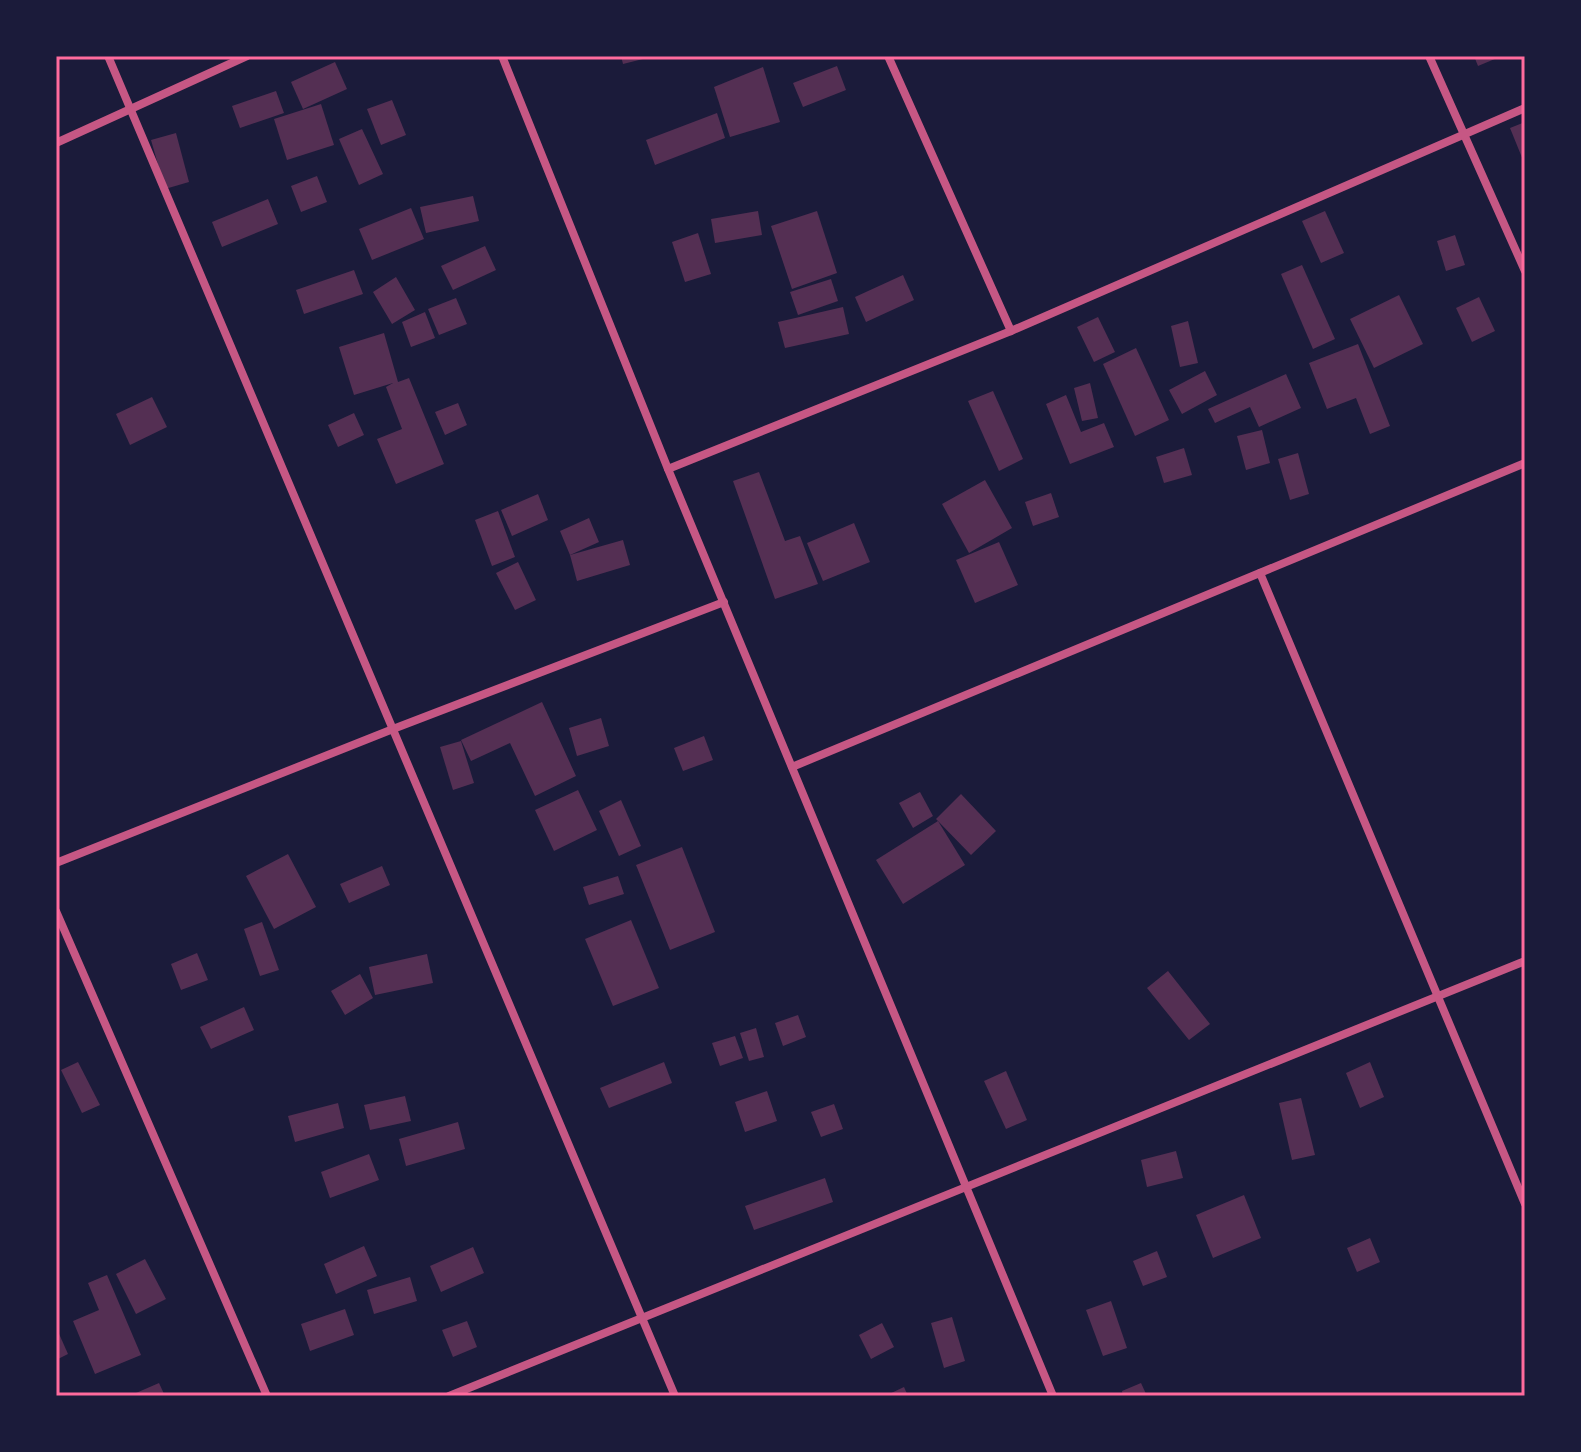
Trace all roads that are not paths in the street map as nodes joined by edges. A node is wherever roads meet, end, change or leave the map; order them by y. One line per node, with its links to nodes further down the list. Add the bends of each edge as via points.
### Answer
1 (108, 56): 7 (street)
2 (247, 56): 7 (street)
3 (502, 56): 13 (street)
4 (888, 56): 11 (street)
5 (1429, 56): 8 (street)
6 (1525, 108): 8 (street)
7 (131, 110): 9 (street); 16 (street)
8 (1464, 134): 10 (street); 11 (street)
9 (56, 143)
10 (1525, 271)
11 (1011, 331): 13 (street)
12 (1525, 463): 14 (street)
13 (668, 469): 15 (street)
14 (1260, 573): 17 (street); 21 (street)
15 (724, 602): 16 (street); 17 (street)
16 (393, 729): 18 (street); 24 (street)
17 (792, 767): 22 (street)
18 (56, 863)
19 (56, 911): 25 (street)
20 (1525, 961): 21 (street)
21 (1438, 996): 22 (street); 23 (street)
22 (967, 1187): 24 (street); 28 (street)
23 (1525, 1204)
24 (642, 1318): 26 (street); 27 (street)
25 (267, 1396)
26 (449, 1396)
27 (675, 1396)
28 (1053, 1396)

